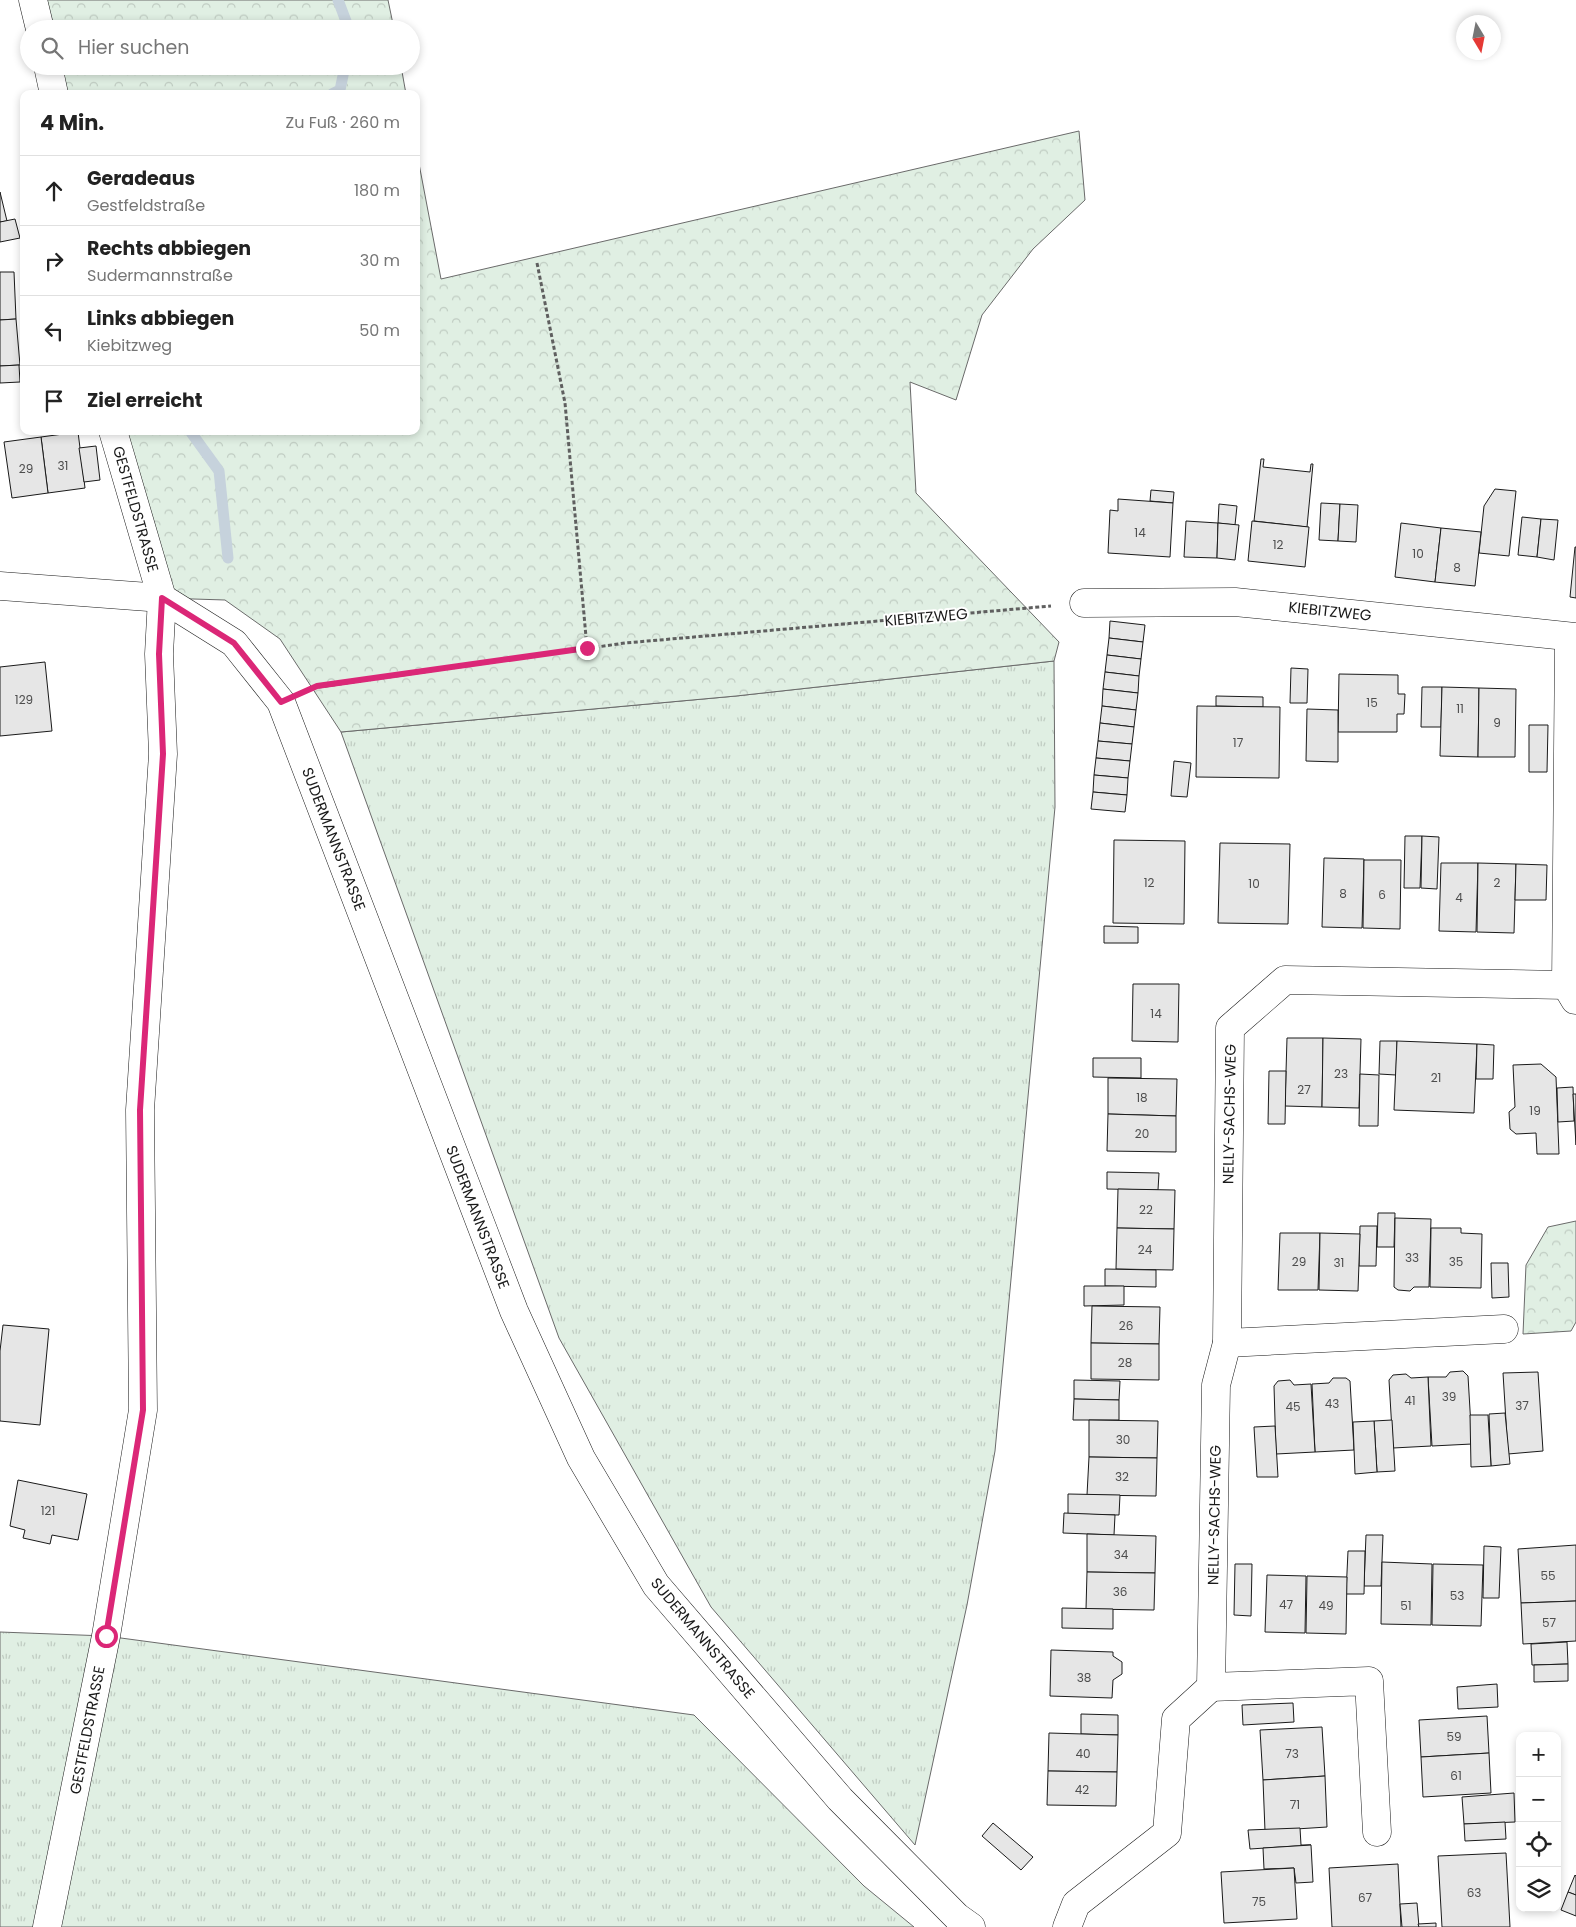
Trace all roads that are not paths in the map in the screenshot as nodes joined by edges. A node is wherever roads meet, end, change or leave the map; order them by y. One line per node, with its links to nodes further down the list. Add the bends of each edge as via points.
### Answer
1 (33, 0): 2 (street)
2 (38, 20)
3 (50, 75): 4 (street)
4 (53, 90)
5 (114, 435): 7 (street, GESTFELDSTRASSE)
6 (0, 586): 7 (street, SUDERMANNSTRASSE)
7 (162, 598): 15 (street, GESTFELDSTRASSE, via 159,654 163,754 140,1110 143,1410 106,1636); 16 (street, SUDERMANNSTRASSE, via 234,643 281,702 514,1311 581,1458 656,1584 840,1799 957,1917)
8 (1084, 603): 9 (street, KIEBITZWEG, via 1235,602)
9 (1572, 637): 10 (street, NELLY-SACHS-WEG)
10 (1571, 993): 12 (street, NELLY-SACHS-WEG, via 1285,980 1230,1028)
11 (1504, 1329): 12 (street)
12 (1226, 1343): 13 (street, NELLY-SACHS-WEG, via 1216,1385)
13 (1211, 1687): 14 (street, via 1369,1682); 17 (street, via 1176,1719 1167,1833 1076,1904)
14 (1377, 1832)
15 (47, 1927)
16 (971, 1927)
17 (1067, 1927)

